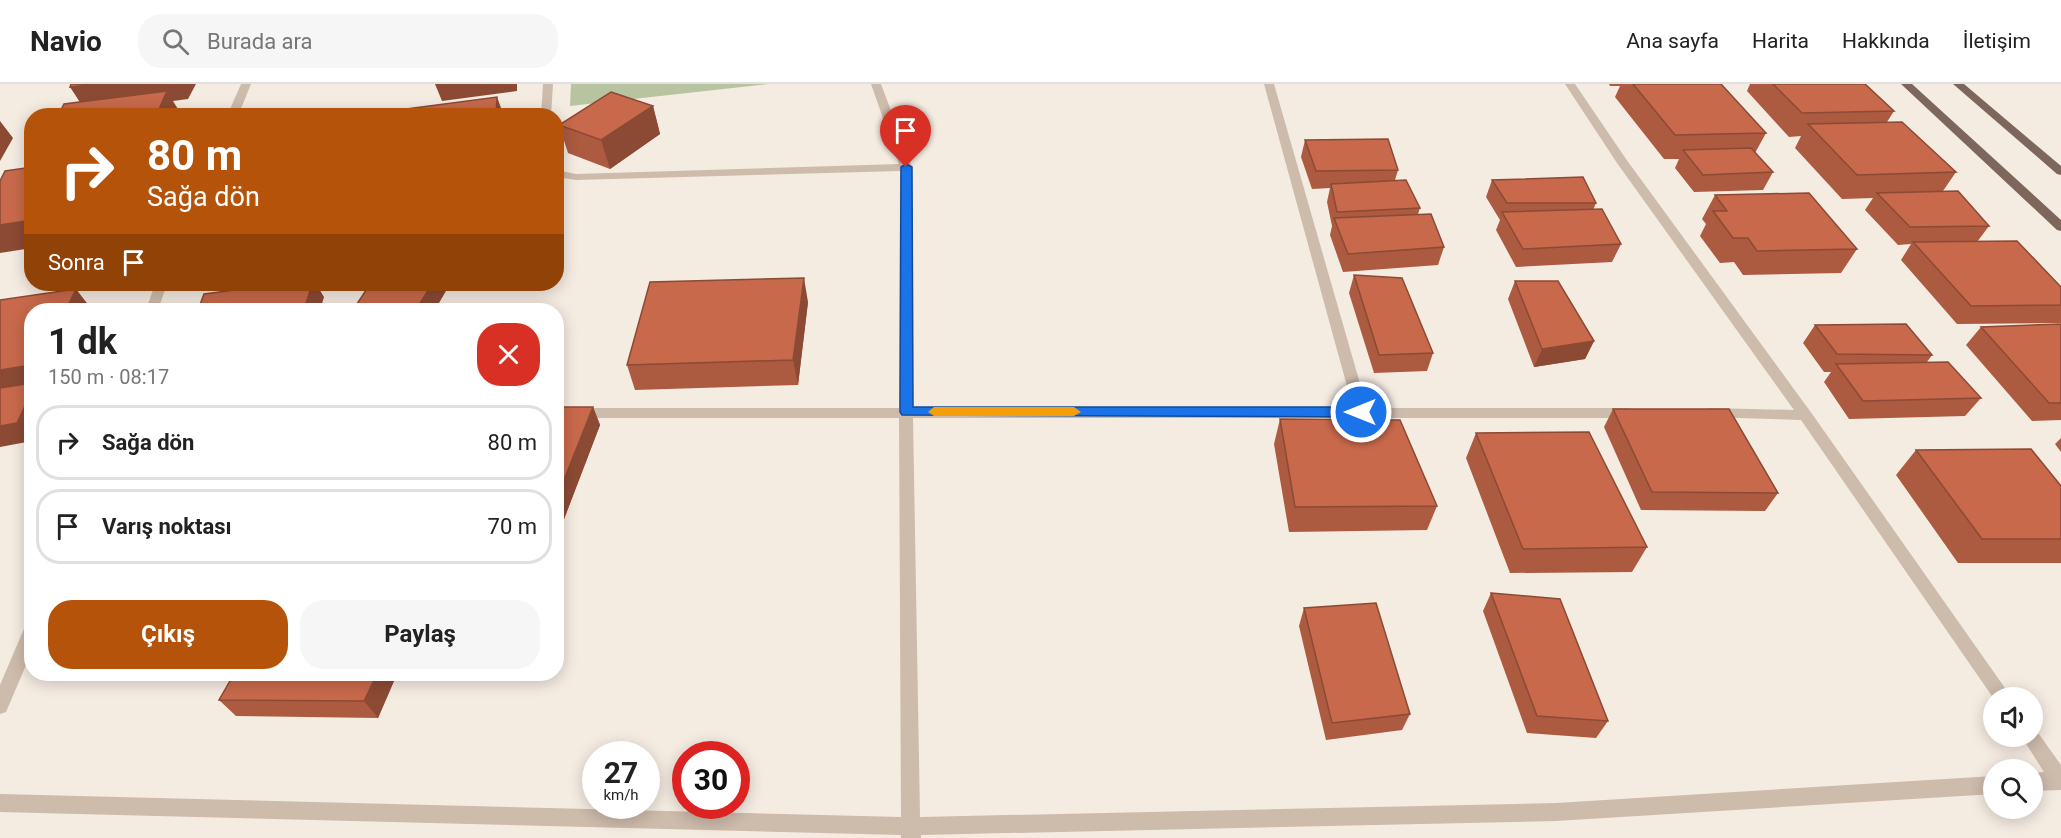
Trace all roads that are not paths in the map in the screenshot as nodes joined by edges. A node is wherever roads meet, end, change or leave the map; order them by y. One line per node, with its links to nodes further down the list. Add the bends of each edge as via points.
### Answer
1 (246, 84): 8 (street)
2 (548, 84): 9 (street)
3 (876, 84): 10 (street)
4 (1269, 84): 15 (street)
5 (1570, 84): 19 (street)
6 (1906, 84): 13 (main road)
7 (1958, 84): 11 (main road)
8 (236, 108)
9 (546, 108)
10 (906, 167): 12 (street); 14 (street)
11 (2061, 172)
12 (564, 175)
13 (2061, 227)
14 (906, 412): 15 (street); 16 (street); 28 (street)
15 (1361, 412): 17 (street)
16 (564, 413)
17 (1644, 413)
18 (1691, 413): 19 (street)
19 (1804, 415): 21 (street)
20 (24, 648): 22 (street)
21 (1994, 687)
22 (0, 706)
23 (2038, 747): 24 (street)
24 (2061, 780): 25 (street)
25 (2043, 781)
26 (1983, 786): 28 (street, via 1556,812)
27 (0, 803): 28 (street)
28 (911, 832)

